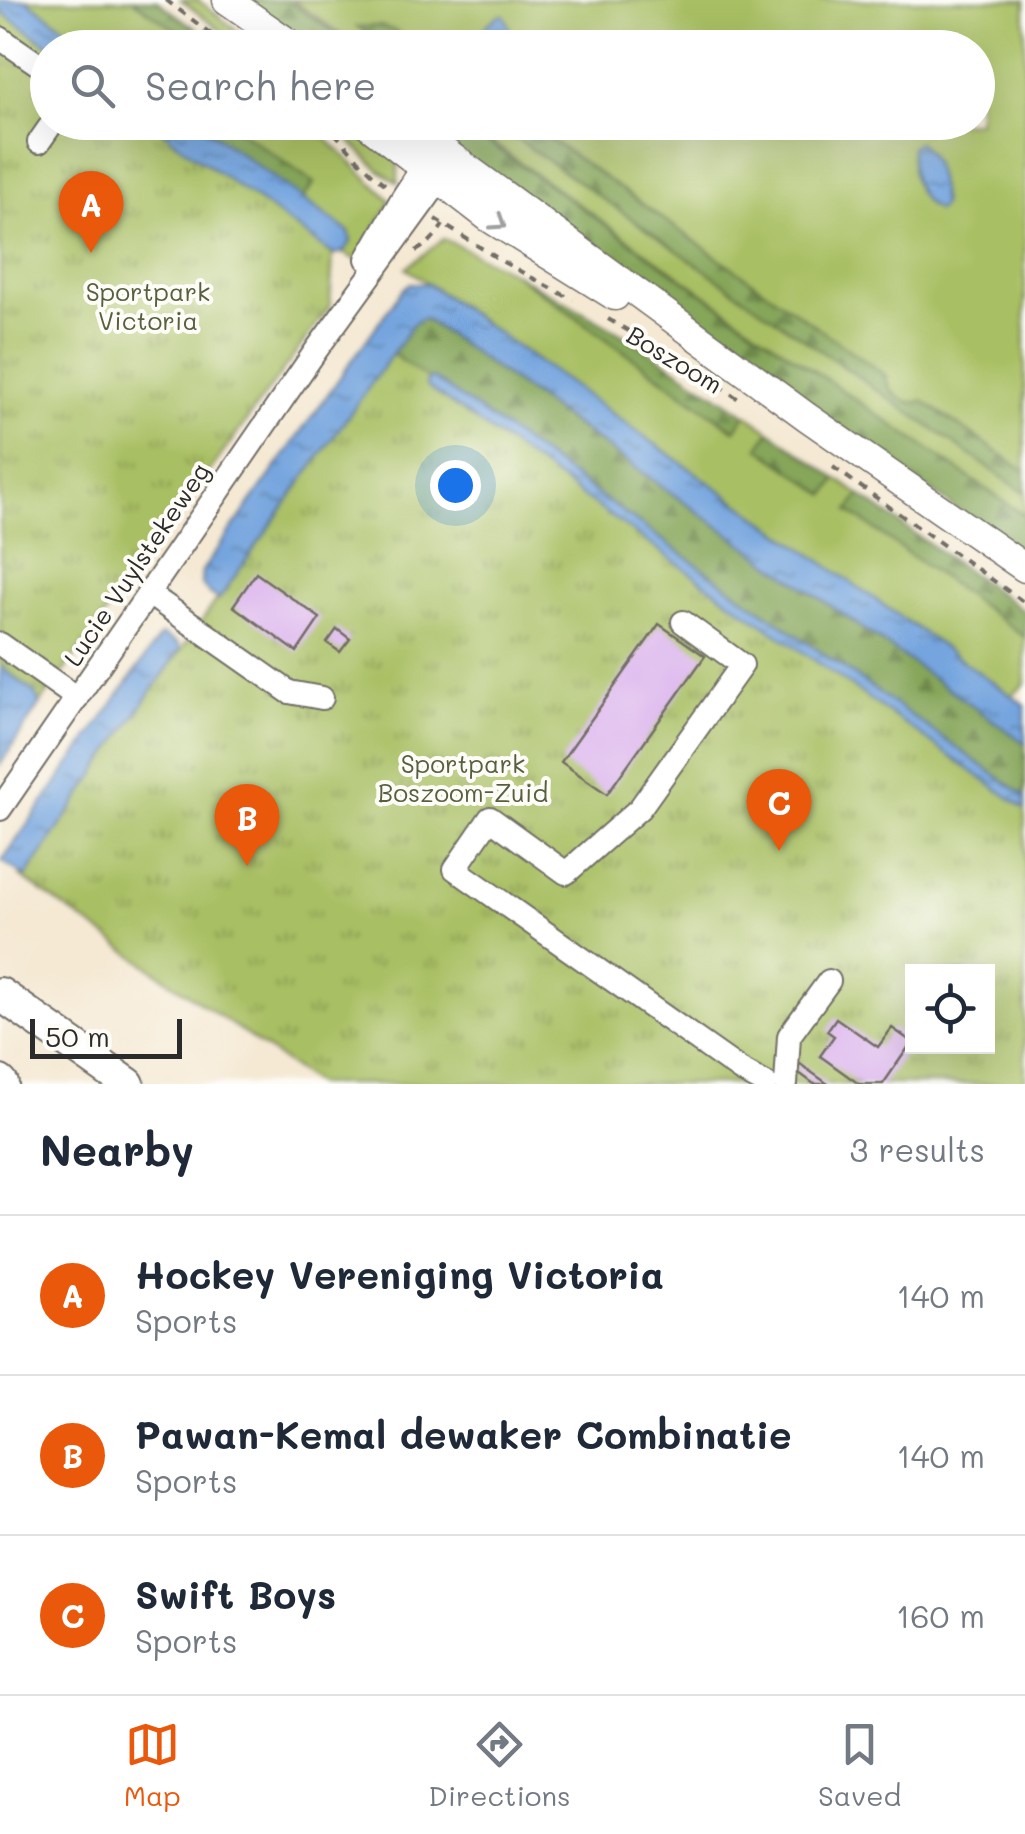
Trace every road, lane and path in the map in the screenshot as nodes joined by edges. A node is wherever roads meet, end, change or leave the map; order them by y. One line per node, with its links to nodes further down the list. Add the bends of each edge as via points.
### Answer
1 (166, 0): 4 (path)
2 (212, 0): 5 (main road)
3 (228, 0): 6 (main road)
4 (206, 30)
5 (250, 30)
6 (270, 30)
7 (0, 38): 8 (street)
8 (30, 59)
9 (342, 140): 13 (path)
10 (393, 140): 12 (main road, Boszoom)
11 (417, 140): 12 (main road, Boszoom)
12 (437, 168): 13 (street, Lucie Vuylstekeweg); 18 (main road, Boszoom)
13 (411, 202): 14 (path); 19 (street, Lucie Vuylstekeweg)
14 (584, 306)
15 (600, 315): 16 (path, Boszoom)
16 (753, 410)
17 (832, 466): 20 (path)
18 (1025, 568)
19 (149, 594): 23 (street, Lucie Vuylstekeweg); 24 (street, via 289,692)
20 (1025, 604)
21 (683, 622): 29 (street, via 742,665 640,808 566,873 490,818 455,869)
22 (0, 644): 23 (street)
23 (77, 698): 25 (street, Lucie Vuylstekeweg)
24 (322, 698)
25 (0, 810)
26 (829, 982): 30 (street, via 790,1036)
27 (0, 994): 28 (highway)
28 (128, 1084)
29 (766, 1084)
30 (786, 1084)

